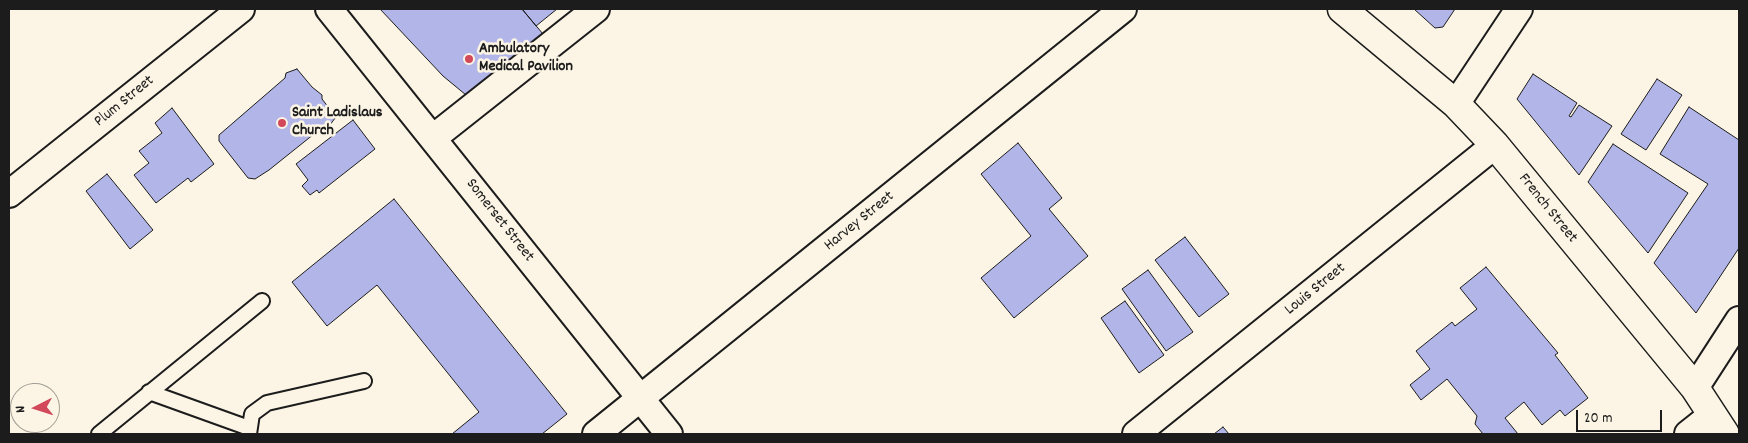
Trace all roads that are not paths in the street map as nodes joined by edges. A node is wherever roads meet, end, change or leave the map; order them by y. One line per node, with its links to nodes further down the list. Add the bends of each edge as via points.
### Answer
1 (241, 9): 10 (street, Plum Street)
2 (329, 9): 8 (street, Somerset Street)
3 (596, 9): 8 (street)
4 (1123, 9): 16 (street, Harvey Street)
5 (1342, 9): 7 (main road, French Street)
6 (1519, 9): 7 (street)
7 (1456, 104): 9 (main road, French Street)
8 (434, 138): 16 (street, Somerset Street)
9 (1495, 145): 14 (main road, French Street); 22 (street, Louis Street)
10 (9, 194)
11 (262, 301): 15 (lane)
12 (1739, 320): 14 (street)
13 (364, 381): 18 (lane, via 267,403 252,414)
14 (1695, 388): 17 (main road, French Street)
15 (149, 392): 18 (lane); 19 (lane)
16 (640, 400): 20 (street, Harvey Street); 21 (street, Somerset Street)
17 (1719, 424): 23 (street)
18 (249, 431)
19 (99, 434)
20 (596, 434)
21 (669, 434)
22 (1136, 434)
23 (1688, 434)

